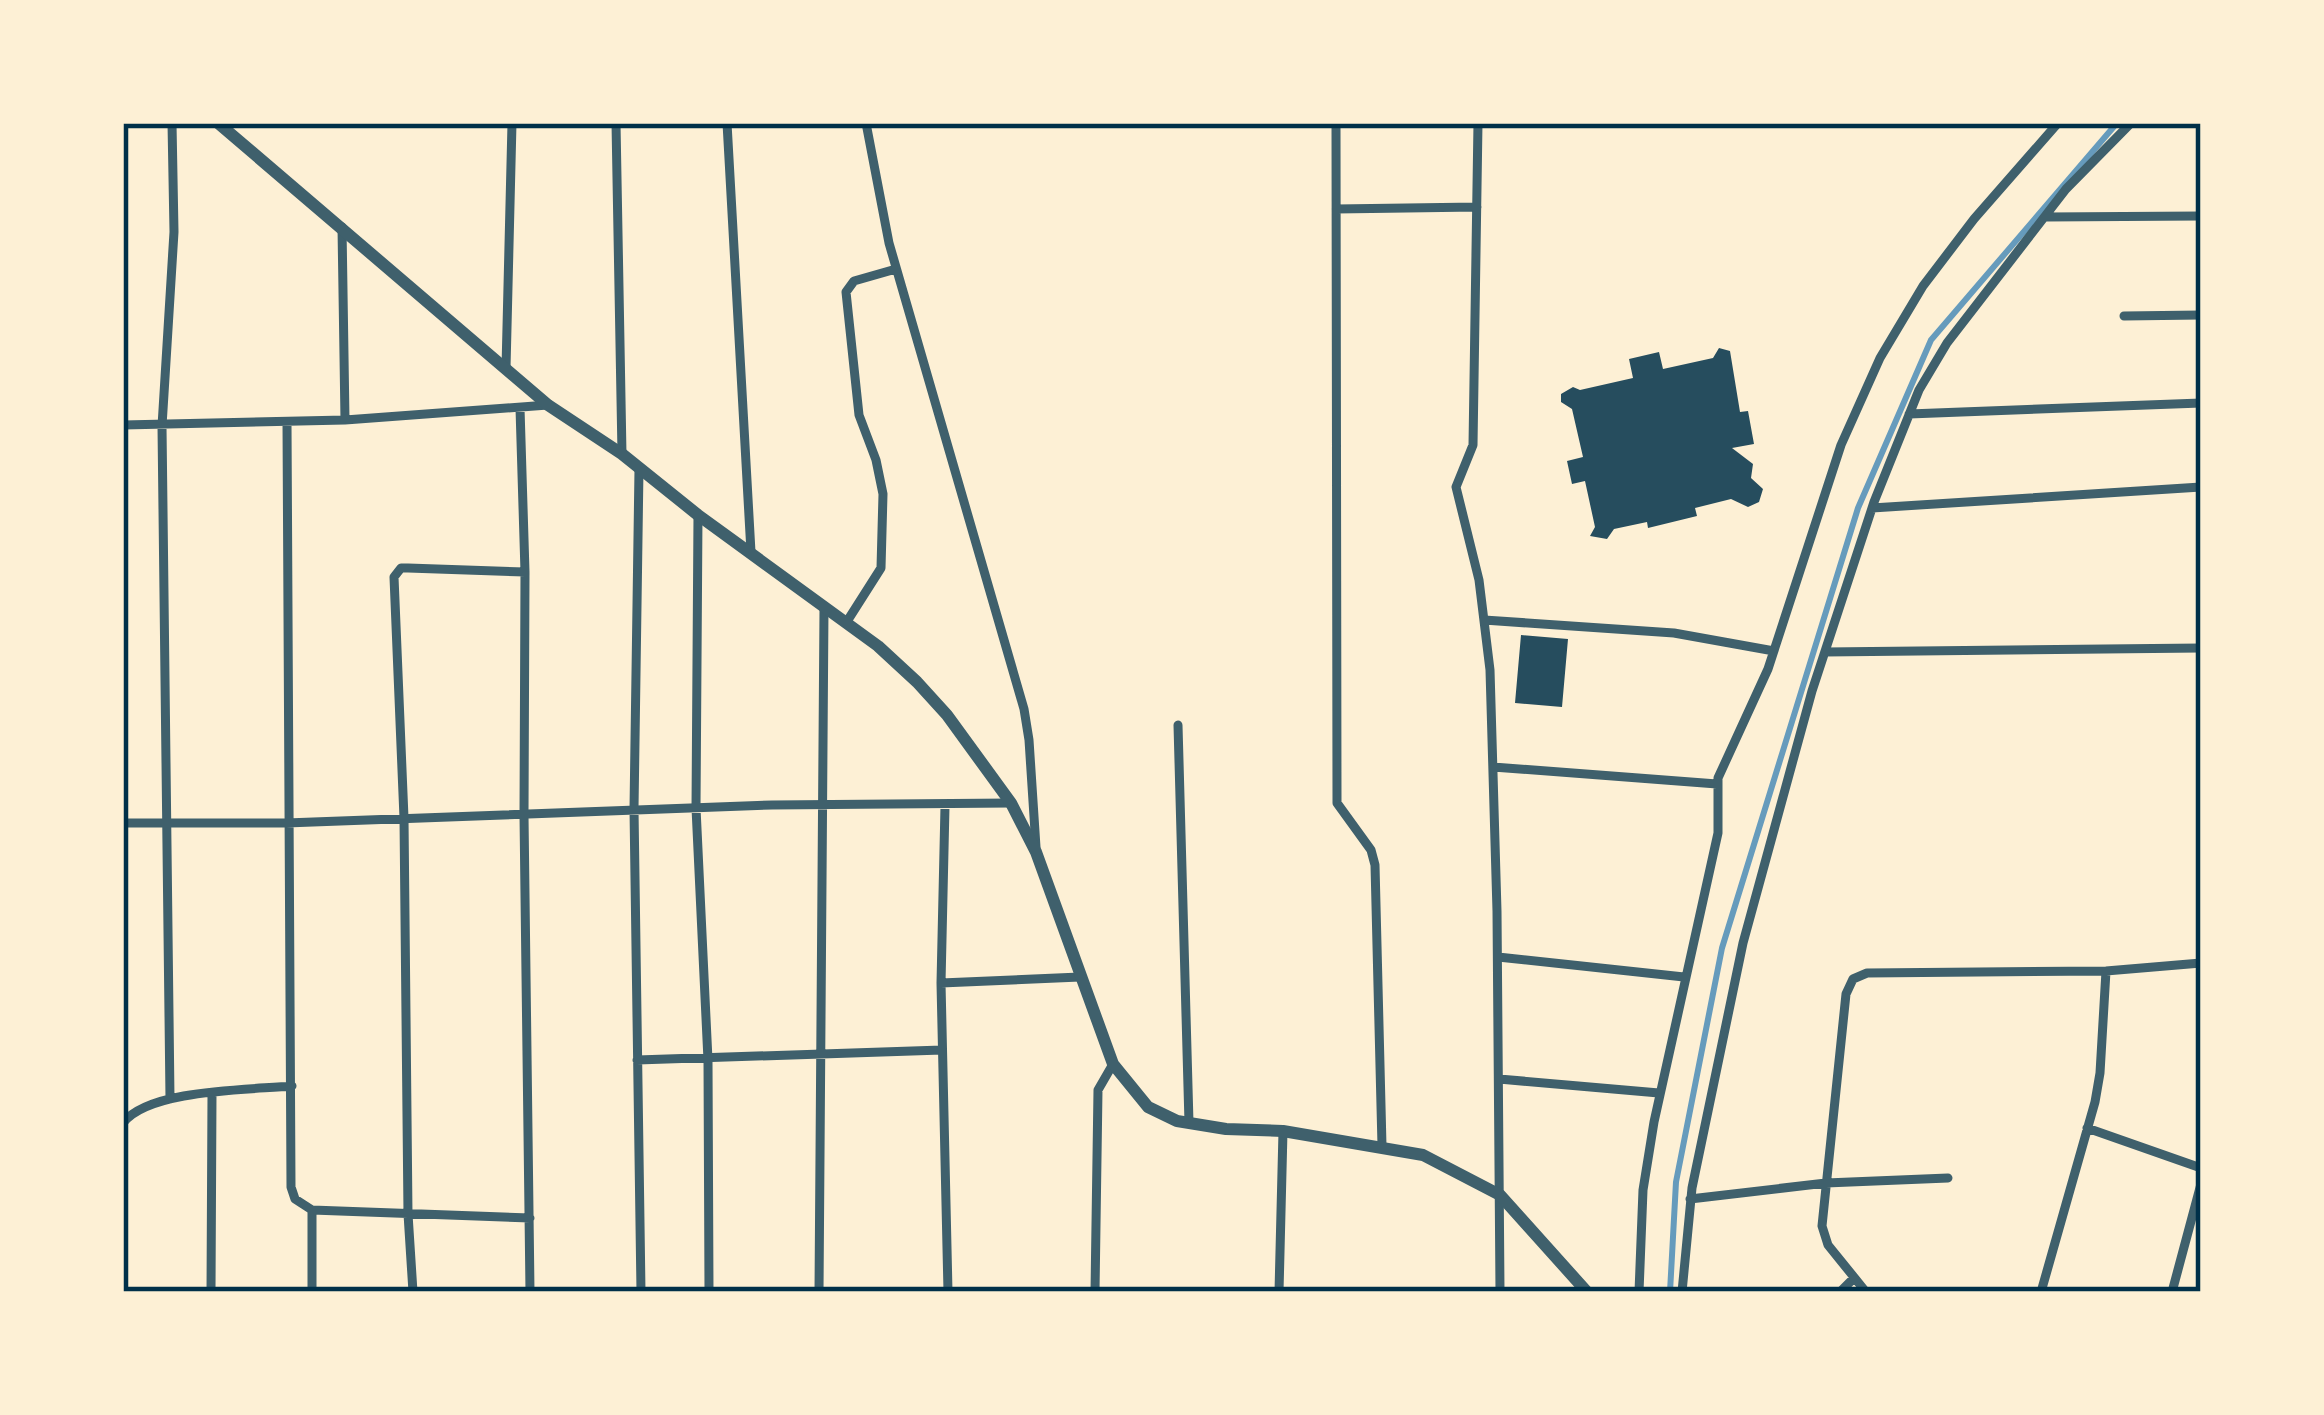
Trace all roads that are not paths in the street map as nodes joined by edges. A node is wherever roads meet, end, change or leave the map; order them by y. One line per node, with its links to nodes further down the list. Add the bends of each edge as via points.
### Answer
1 (172, 123): 27 (street)
2 (218, 123): 15 (street)
3 (512, 123): 19 (street)
4 (616, 123): 28 (street)
5 (727, 123): 33 (street)
6 (866, 123): 16 (street)
7 (1336, 123): 12 (street)
8 (1478, 123): 11 (street)
9 (2058, 123): 39 (street, via 1923,286 1880,358 1841,445)
10 (2131, 123): 14 (street)
11 (1477, 207): 12 (street); 36 (street, via 1473,445 1456,487)
12 (1336, 209): 75 (street, via 1337,803 1375,865)
13 (2201, 216): 14 (street)
14 (2046, 217): 23 (street, via 1947,343)
15 (342, 227): 19 (street); 24 (street)
16 (896, 269): 37 (street, via 854,281 846,292 859,415 883,494 880,568); 54 (street, via 1024,709)
17 (2201, 315): 18 (street)
18 (2124, 316)
19 (506, 368): 21 (street)
20 (2201, 403): 23 (street)
21 (548, 405): 22 (street); 28 (street)
22 (520, 408): 24 (street); 34 (street)
23 (1909, 413): 31 (street)
24 (345, 420): 25 (street)
25 (287, 422): 27 (street); 53 (street)
26 (123, 425): 27 (street)
27 (162, 426): 52 (street)
28 (622, 454): 29 (street)
29 (639, 469): 32 (street); 48 (street)
30 (2201, 488): 31 (street)
31 (1872, 508): 40 (street)
32 (698, 515): 33 (street); 47 (street)
33 (751, 552): 35 (street)
34 (525, 572): 49 (street); 50 (street, via 396,572)
35 (824, 607): 37 (street); 45 (street)
36 (1484, 620): 39 (street, via 1674,633); 42 (street)
37 (846, 623): 44 (street, via 947,715)
38 (2201, 648): 40 (street)
39 (1774, 651): 43 (street)
40 (1825, 652): 81 (street, via 1743,943)
41 (1178, 725): 72 (street)
42 (1493, 767): 43 (street); 55 (street)
43 (1717, 784): 59 (street, via 1718,832)
44 (1011, 803): 46 (street); 54 (street)
45 (822, 805): 46 (street); 47 (street); 62 (street)
46 (945, 806): 60 (street)
47 (696, 808): 48 (street); 64 (street)
48 (634, 809): 49 (street); 63 (street)
49 (524, 815): 50 (street); 84 (street)
50 (404, 818): 53 (street); 83 (street)
51 (123, 823): 52 (street)
52 (165, 823): 53 (street); 70 (street)
53 (286, 823): 67 (street)
54 (1036, 852): 58 (street)
55 (1498, 957): 59 (street); 66 (street)
56 (2201, 964): 57 (street)
57 (2106, 971): 73 (street, via 2100,1073); 78 (street, via 1852,979)
58 (1080, 977): 60 (street); 65 (street)
59 (1684, 977): 68 (street)
60 (941, 983): 61 (street)
61 (942, 1050): 62 (street); 93 (street)
62 (818, 1056): 64 (street); 92 (street)
63 (637, 1060): 64 (street); 90 (street)
64 (707, 1060): 91 (street)
65 (1113, 1064): 72 (street, via 1148,1107); 94 (street, via 1098,1090)
66 (1499, 1079): 68 (street); 80 (street)
67 (292, 1086): 69 (street); 82 (street, via 291,1187)
68 (1659, 1093): 98 (street, via 1643,1190)
69 (212, 1094): 70 (street); 86 (street)
70 (170, 1099): 71 (street, via 133,1111)
71 (123, 1123)
72 (1189, 1123): 74 (street)
73 (2087, 1128): 76 (street); 102 (street)
74 (1282, 1131): 75 (street); 95 (street)
75 (1382, 1146): 80 (street, via 1423,1155)
76 (2201, 1168)
77 (1948, 1178): 78 (street)
78 (1826, 1183): 81 (street); 85 (street, via 1824,1237)
79 (2201, 1184): 103 (street)
80 (1500, 1195): 96 (street); 97 (street)
81 (1690, 1199): 99 (street)
82 (312, 1210): 83 (street); 87 (street)
83 (408, 1214): 84 (street); 88 (street)
84 (530, 1218): 89 (street)
85 (1855, 1278): 100 (street); 101 (street)
86 (211, 1292)
87 (313, 1292)
88 (413, 1292)
89 (530, 1292)
90 (640, 1292)
91 (709, 1292)
92 (819, 1292)
93 (948, 1292)
94 (1095, 1292)
95 (1279, 1292)
96 (1499, 1292)
97 (1587, 1292)
98 (1639, 1292)
99 (1682, 1292)
100 (1840, 1292)
101 (1866, 1292)
102 (2041, 1292)
103 (2172, 1292)

